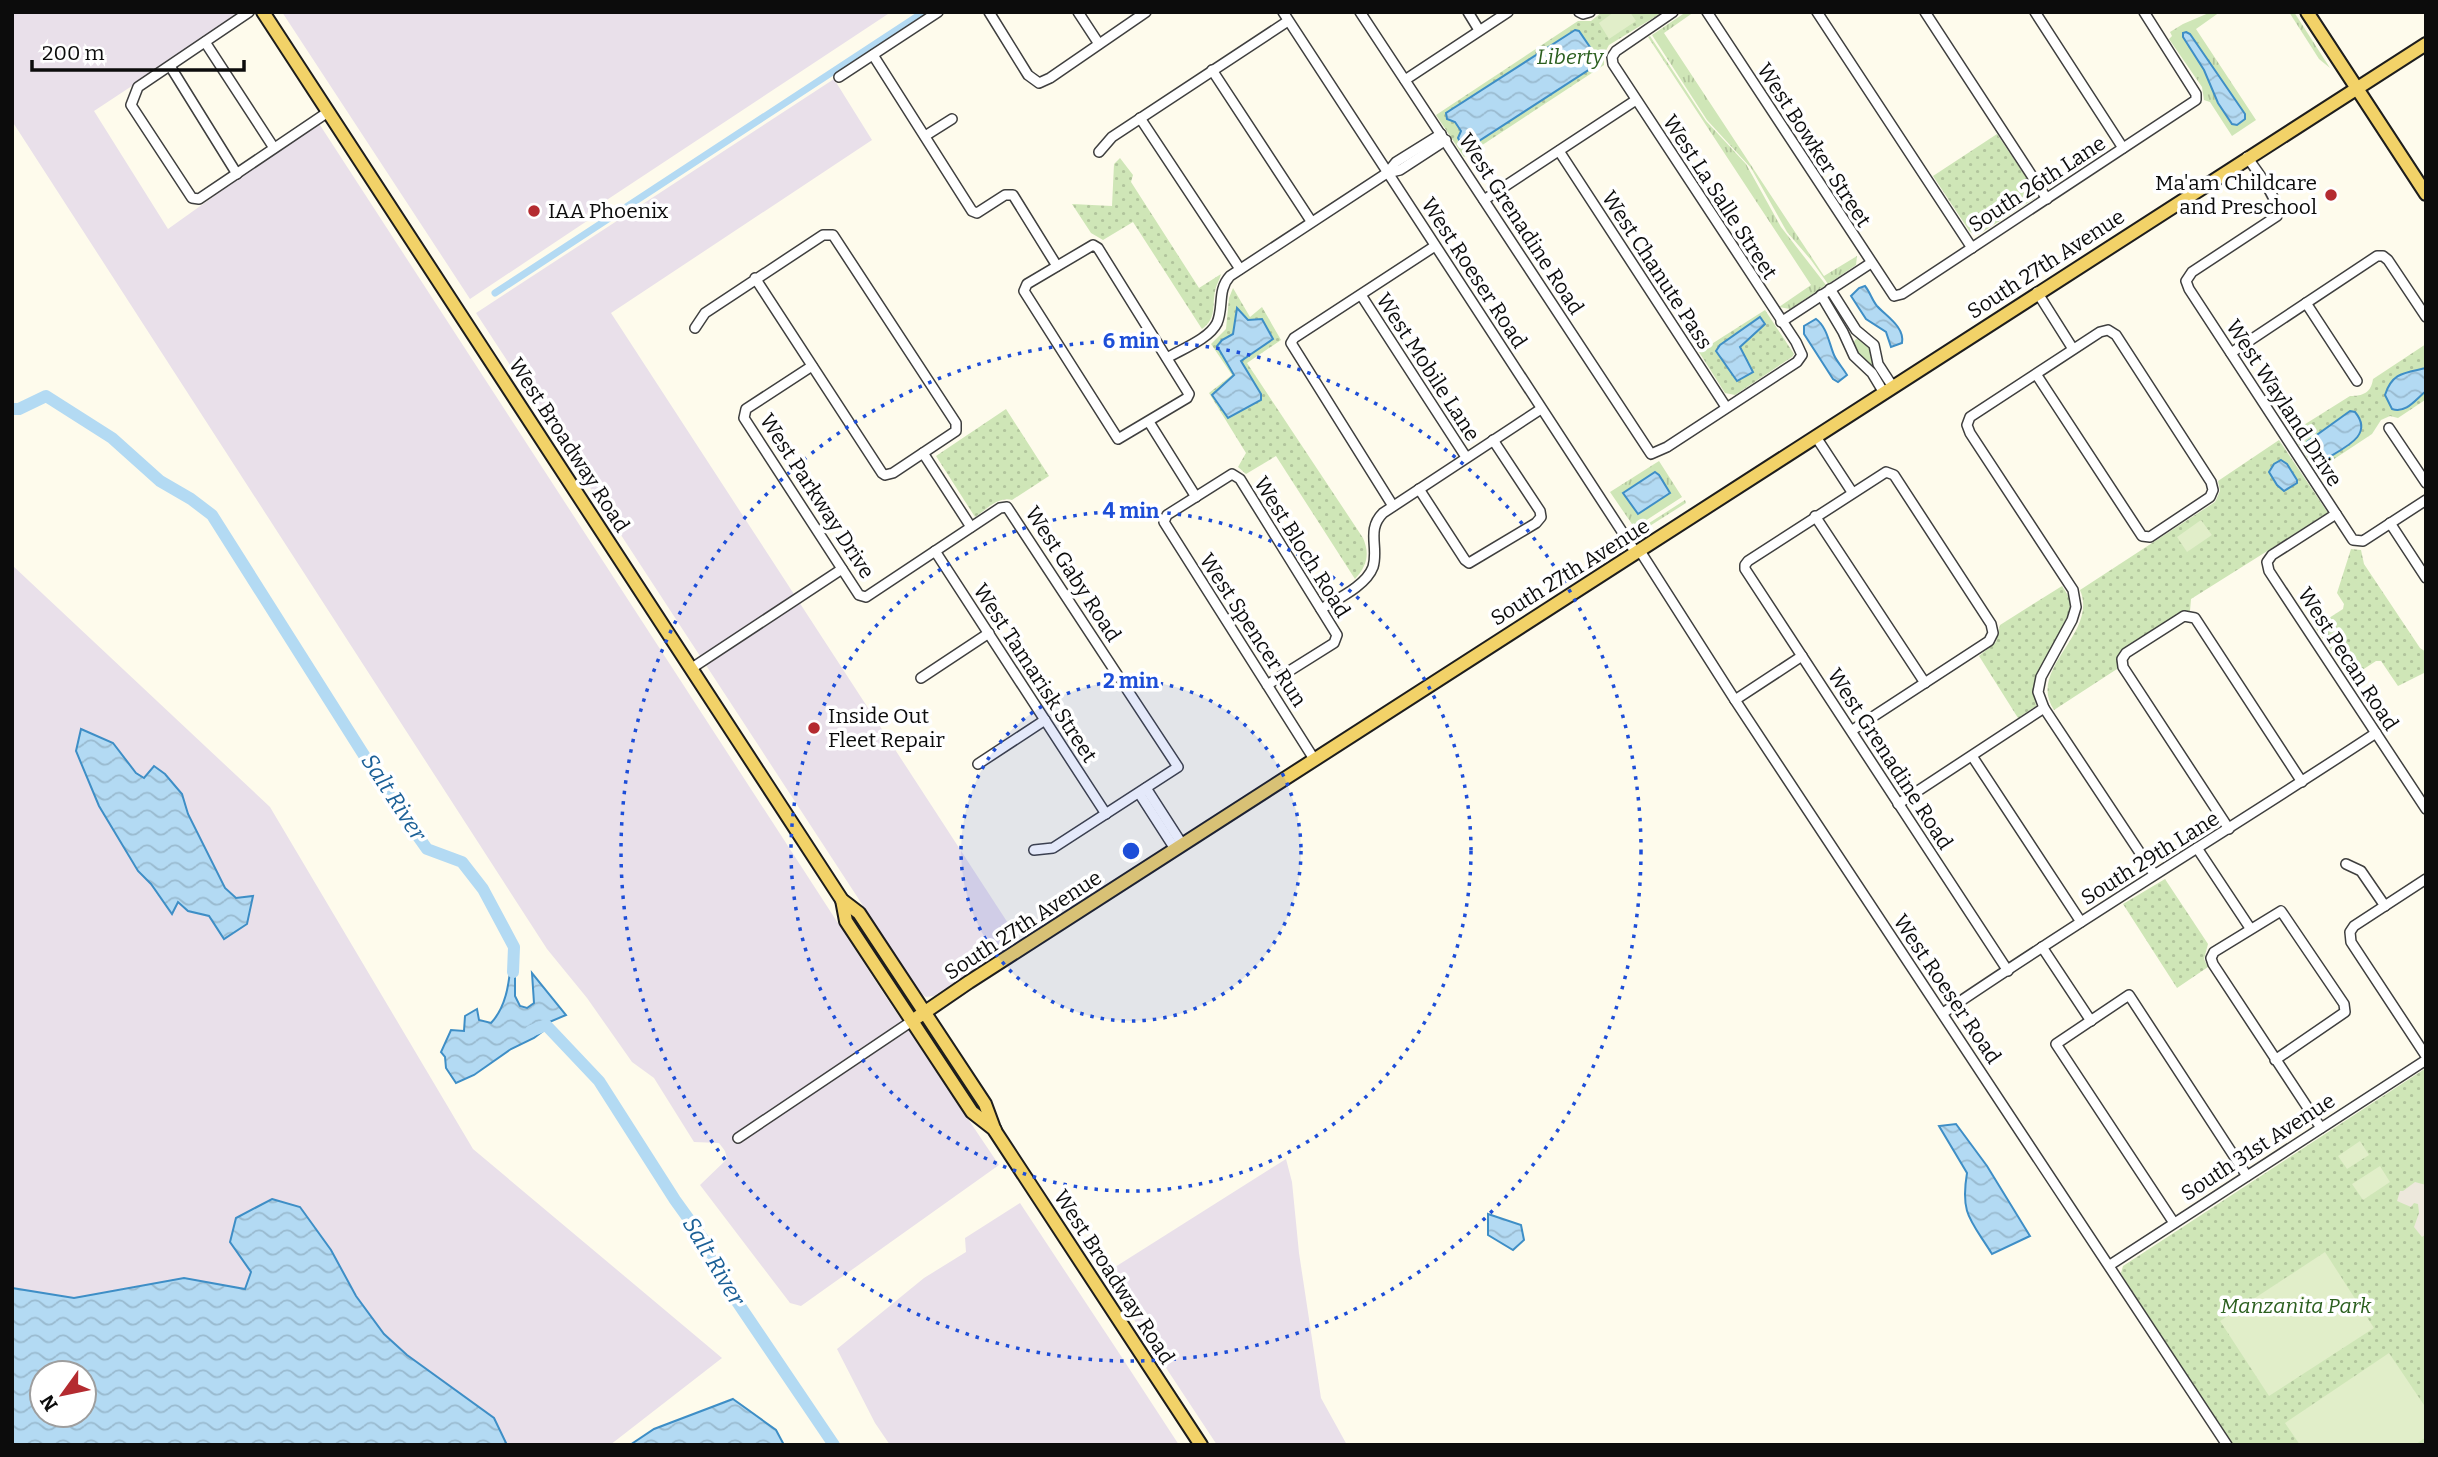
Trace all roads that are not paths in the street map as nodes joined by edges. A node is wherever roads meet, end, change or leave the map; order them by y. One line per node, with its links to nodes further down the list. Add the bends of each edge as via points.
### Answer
1 (249, 12): 21 (street)
2 (263, 12): 31 (main road, West Broadway Road)
3 (938, 12): 24 (street)
4 (989, 12): 22 (street, via 1028,75 1039,83)
5 (1078, 12): 22 (street)
6 (1146, 12): 22 (street)
7 (1360, 12): 28 (street, West Grenadine Road)
8 (1468, 12): 20 (street)
9 (1508, 12): 20 (street)
10 (1590, 12): 18 (street)
11 (1674, 12): 30 (street, West La Salle Street, via 1612,57)
12 (1707, 12): 49 (street, West Bowker Street)
13 (1817, 12): 48 (street)
14 (1925, 12): 44 (street)
15 (2035, 12): 37 (street)
16 (2144, 12): 37 (street, South 26th Lane, via 2197,98)
17 (2307, 12): 29 (main road)
18 (1579, 13)
19 (1285, 16): 26 (street); 41 (street, West Roeser Road)
20 (1479, 30): 28 (street)
21 (205, 42): 25 (street); 36 (street)
22 (1099, 44)
23 (2426, 44): 29 (main road, South 27th Avenue)
24 (873, 55): 27 (street); 34 (street)
25 (170, 66): 42 (street); 42 (street, via 138,87 131,105 192,198 199,199)
26 (1212, 70): 32 (street); 46 (street)
27 (839, 77)
28 (1405, 80): 35 (street, West Grenadine Road)
29 (2357, 88): 40 (main road, South 27th Avenue); 43 (main road)
30 (1636, 100): 38 (street); 60 (street, West La Salle Street)
31 (328, 112): 36 (street); 94 (main road, West Broadway Road)
32 (1140, 118): 39 (street, via 1112,137); 51 (street)
33 (952, 119): 34 (street)
34 (925, 136): 50 (street, via 975,213 1010,194)
35 (1443, 137): 41 (street, via 1396,162); 45 (street, West Grenadine Road)
36 (274, 148): 42 (street)
37 (2123, 148): 44 (street, South 26th Lane)
38 (1559, 151): 45 (street); 69 (street, West Chanute Pass)
39 (1100, 152)
40 (2247, 157): 54 (main road, South 27th Avenue); 63 (street, West Wayland Drive, via 2279,212 2192,272 2186,281)
41 (1387, 173): 46 (street); 47 (street, West Roeser Road)
42 (237, 174)
43 (2426, 194)
44 (2047, 199): 48 (street, South 26th Lane)
45 (1485, 201): 69 (street, West Grenadine Road, via 1651,454)
46 (1311, 221): 51 (street)
47 (1435, 246): 55 (street); 70 (street, West Roeser Road)
48 (1972, 248): 57 (street, South 26th Lane)
49 (1871, 263): 53 (street); 57 (street, West Bowker Street)
50 (1057, 266): 64 (street, via 1093,245 1098,248); 71 (street, via 1024,288 1031,304 1118,439)
51 (1240, 269): 64 (street, via 1223,286 1216,325)
52 (755, 278): 61 (street, via 705,313); 65 (street); 75 (street, via 823,235 833,235 956,423 956,431)
53 (1830, 289): 56 (street); 68 (street, via 1856,330 1874,345)
54 (2037, 292): 62 (street); 68 (main road, South 27th Avenue)
55 (1361, 295): 76 (street, West Mobile Lane); 82 (street, via 1291,343)
56 (1821, 295): 60 (street); 68 (street, via 1854,356)
57 (1894, 296)
58 (2306, 303): 59 (street, via 2383,256); 63 (street); 67 (street)
59 (2426, 317)
60 (1781, 321): 69 (street, West La Salle Street, via 1802,355)
61 (695, 328)
62 (2073, 349): 66 (street); 66 (street, via 2100,332 2116,335 2211,482 2210,497 2150,537 2142,536)
63 (2231, 353): 83 (street, West Wayland Drive)
64 (1167, 358): 71 (street, via 1189,395)
65 (812, 366): 75 (street, via 885,475); 89 (street, West Parkway Drive, via 746,409 744,418)
66 (2036, 374): 99 (street, via 1970,417 1966,425 2073,590 2076,607 2072,620 2041,677 2038,691)
67 (2357, 381)
68 (1889, 390): 73 (main road, South 27th Avenue)
69 (1726, 407)
70 (1541, 408): 74 (street); 88 (street, West Roeser Road)
71 (1149, 422): 80 (street)
72 (2389, 428): 77 (street)
73 (1816, 437): 79 (street); 88 (main road, South 27th Avenue)
74 (1493, 440): 76 (street); 78 (street, via 1540,511 1536,523 1469,563)
75 (923, 453): 86 (street)
76 (1466, 457): 78 (street)
77 (2426, 483)
78 (1419, 489): 82 (street)
79 (1853, 492): 84 (street); 96 (street, via 1886,472 1894,475 1991,624 1989,641)
80 (1196, 497): 91 (street, West Bloch Road, via 1234,474); 97 (street, West Spencer Run, via 1164,519 1164,524)
81 (2426, 500): 85 (street)
82 (1393, 506): 91 (street, via 1373,528 1371,570 1357,586)
83 (2336, 514): 85 (street, West Wayland Drive, via 2358,542); 102 (street, West Pecan Road, via 2267,562)
84 (1815, 516): 93 (street, West Grenadine Road, via 1745,565); 96 (street)
85 (2390, 523): 90 (street)
86 (971, 527): 87 (street); 107 (street, West Gaby Road, via 1000,508 1012,512 1178,767)
87 (935, 551): 89 (street, West Parkway Drive, via 866,597 859,595); 92 (street, West Tamarisk Street)
88 (1638, 552): 98 (street, West Roeser Road); 104 (main road, South 27th Avenue)
89 (842, 569): 94 (street)
90 (2426, 578)
91 (1321, 609): 97 (street, West Bloch Road, via 1337,639)
92 (989, 633): 95 (street); 100 (street, West Tamarisk Street)
93 (1802, 656): 98 (street); 101 (street, West Grenadine Road)
94 (692, 668): 118 (main road, West Broadway Road)
95 (921, 678)
96 (1925, 683): 101 (street)
97 (1267, 685): 104 (street, West Spencer Run)
98 (1735, 700): 125 (street, West Roeser Road)
99 (2044, 708): 103 (street); 116 (street)
100 (1045, 720): 105 (street); 110 (street, West Tamarisk Street)
101 (1851, 731): 108 (street, West Grenadine Road)
102 (2376, 733): 106 (street, South 29th Lane); 109 (street, West Pecan Road)
103 (1972, 756): 108 (street); 120 (street)
104 (1314, 759): 112 (main road, South 27th Avenue)
105 (978, 764)
106 (2302, 782): 111 (street, South 29th Lane); 111 (street, via 2195,618 2184,616 2126,653 2123,667)
107 (1143, 791): 110 (street); 112 (street)
108 (1898, 804): 123 (street, West Grenadine Road)
109 (2426, 809)
110 (1106, 814): 114 (street, via 1053,848)
111 (2229, 829): 113 (street, South 29th Lane)
112 (1179, 847): 124 (main road, South 27th Avenue)
113 (2197, 848): 116 (street, South 29th Lane); 121 (street)
114 (1034, 850)
115 (2346, 864): 119 (street, via 2361,871)
116 (2154, 874): 120 (street, South 29th Lane)
117 (2426, 879): 119 (street)
118 (842, 900): 124 (main road, West Broadway Road, via 859,913); 126 (main road, West Broadway Road, via 846,920)
119 (2385, 906): 128 (street, via 2354,926 2351,942)
120 (2081, 922): 122 (street, South 29th Lane)
121 (2250, 928): 129 (street, via 2211,958); 129 (street, via 2281,911 2344,1004 2345,1012)
122 (2042, 947): 123 (street, South 29th Lane); 127 (street)
123 (2008, 971): 125 (street, South 29th Lane)
124 (924, 1013): 126 (main road, South 27th Avenue); 131 (main road, West Broadway Road, via 985,1104)
125 (1943, 1013): 135 (street, West Roeser Road)
126 (912, 1021): 131 (main road, West Broadway Road, via 972,1112); 132 (street, South 27th Avenue)
127 (2091, 1021): 133 (street, via 2129,995); 134 (street, via 2056,1044)
128 (2426, 1058): 130 (street, South 31st Avenue)
129 (2275, 1060): 130 (street)
130 (2320, 1128): 133 (street, South 31st Avenue)
131 (995, 1130): 136 (main road, West Broadway Road)
132 (738, 1138)
133 (2247, 1176): 134 (street, South 31st Avenue)
134 (2175, 1223): 135 (street, South 31st Avenue)
135 (2110, 1265): 137 (street, West Roeser Road)
136 (1202, 1445)
137 (2227, 1445)

